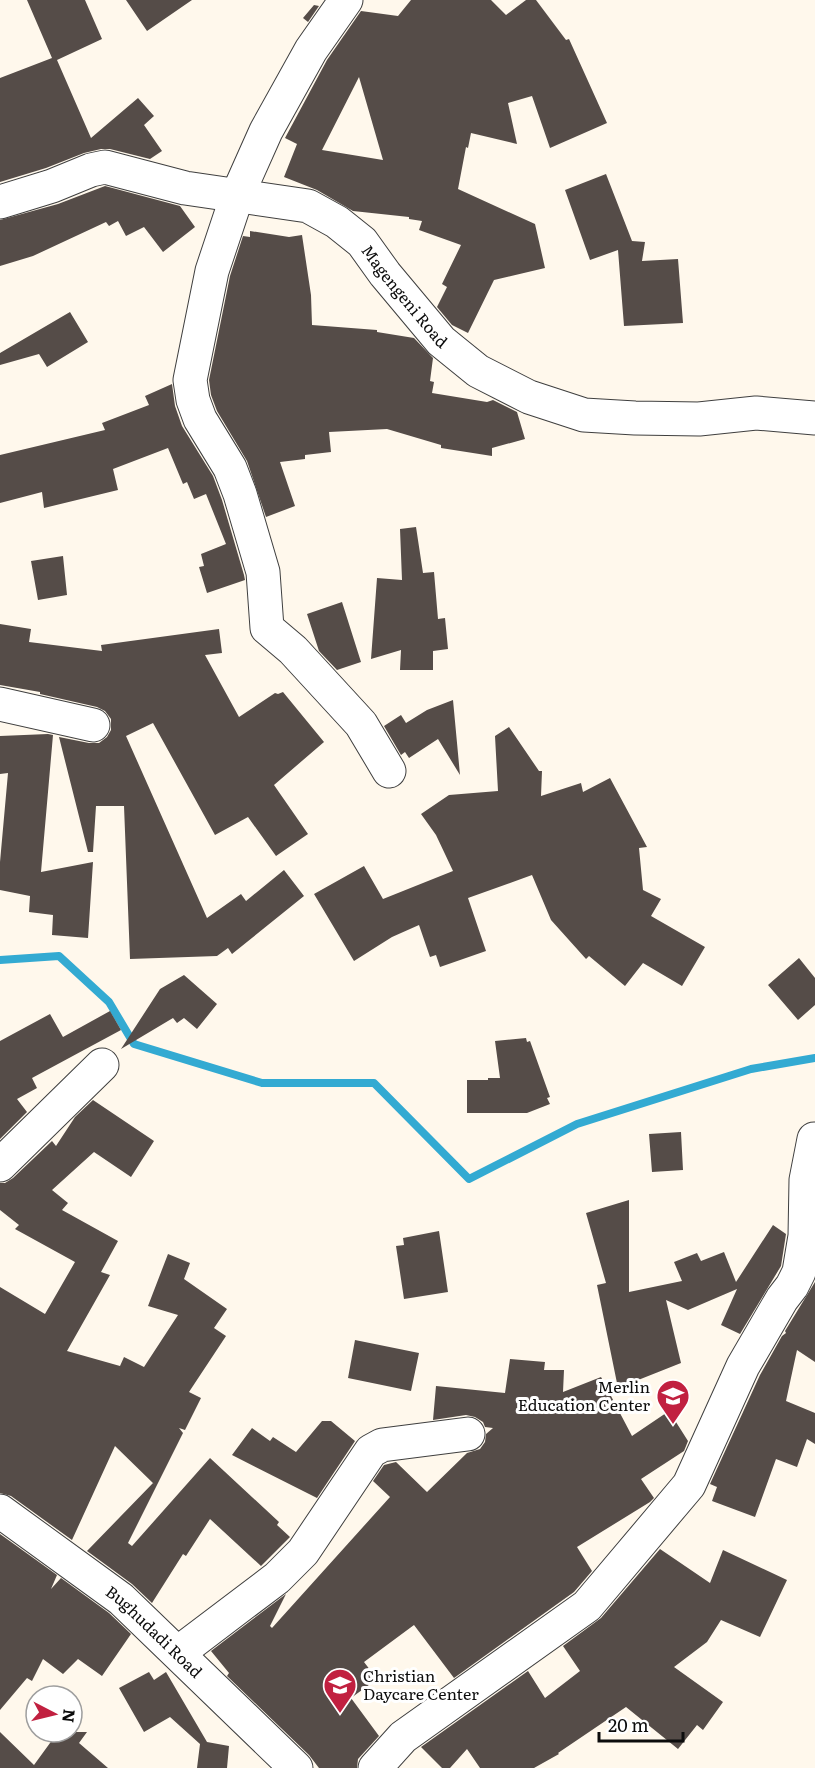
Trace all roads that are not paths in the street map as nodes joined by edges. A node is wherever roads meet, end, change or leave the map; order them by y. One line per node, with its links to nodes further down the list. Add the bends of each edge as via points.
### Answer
1 (346, 0): 2 (street, via 311,50)
2 (237, 196): 3 (street, Magengeni Road, via 185,188 105,167); 4 (street, Magengeni Road, via 308,206 337,222 362,242 441,341 478,371 529,397 584,415 699,419 756,413); 7 (street, via 212,271 198,335 190,380 193,400 240,494 263,572 267,628 293,650 361,724)
3 (0, 202)
4 (815, 418)
5 (0, 704): 6 (street)
6 (93, 725)
7 (389, 771)
8 (102, 1065): 10 (street)
9 (814, 1139): 15 (street, via 806,1180 806,1236 799,1272 743,1366 689,1485 587,1606 403,1737)
10 (0, 1165)
11 (468, 1434): 13 (street, via 382,1444 371,1451 303,1552 277,1578)
12 (0, 1511): 13 (street, Bughudadi Road, via 121,1599)
13 (178, 1653): 14 (street, Bughudadi Road)
14 (296, 1768)
15 (375, 1768)

